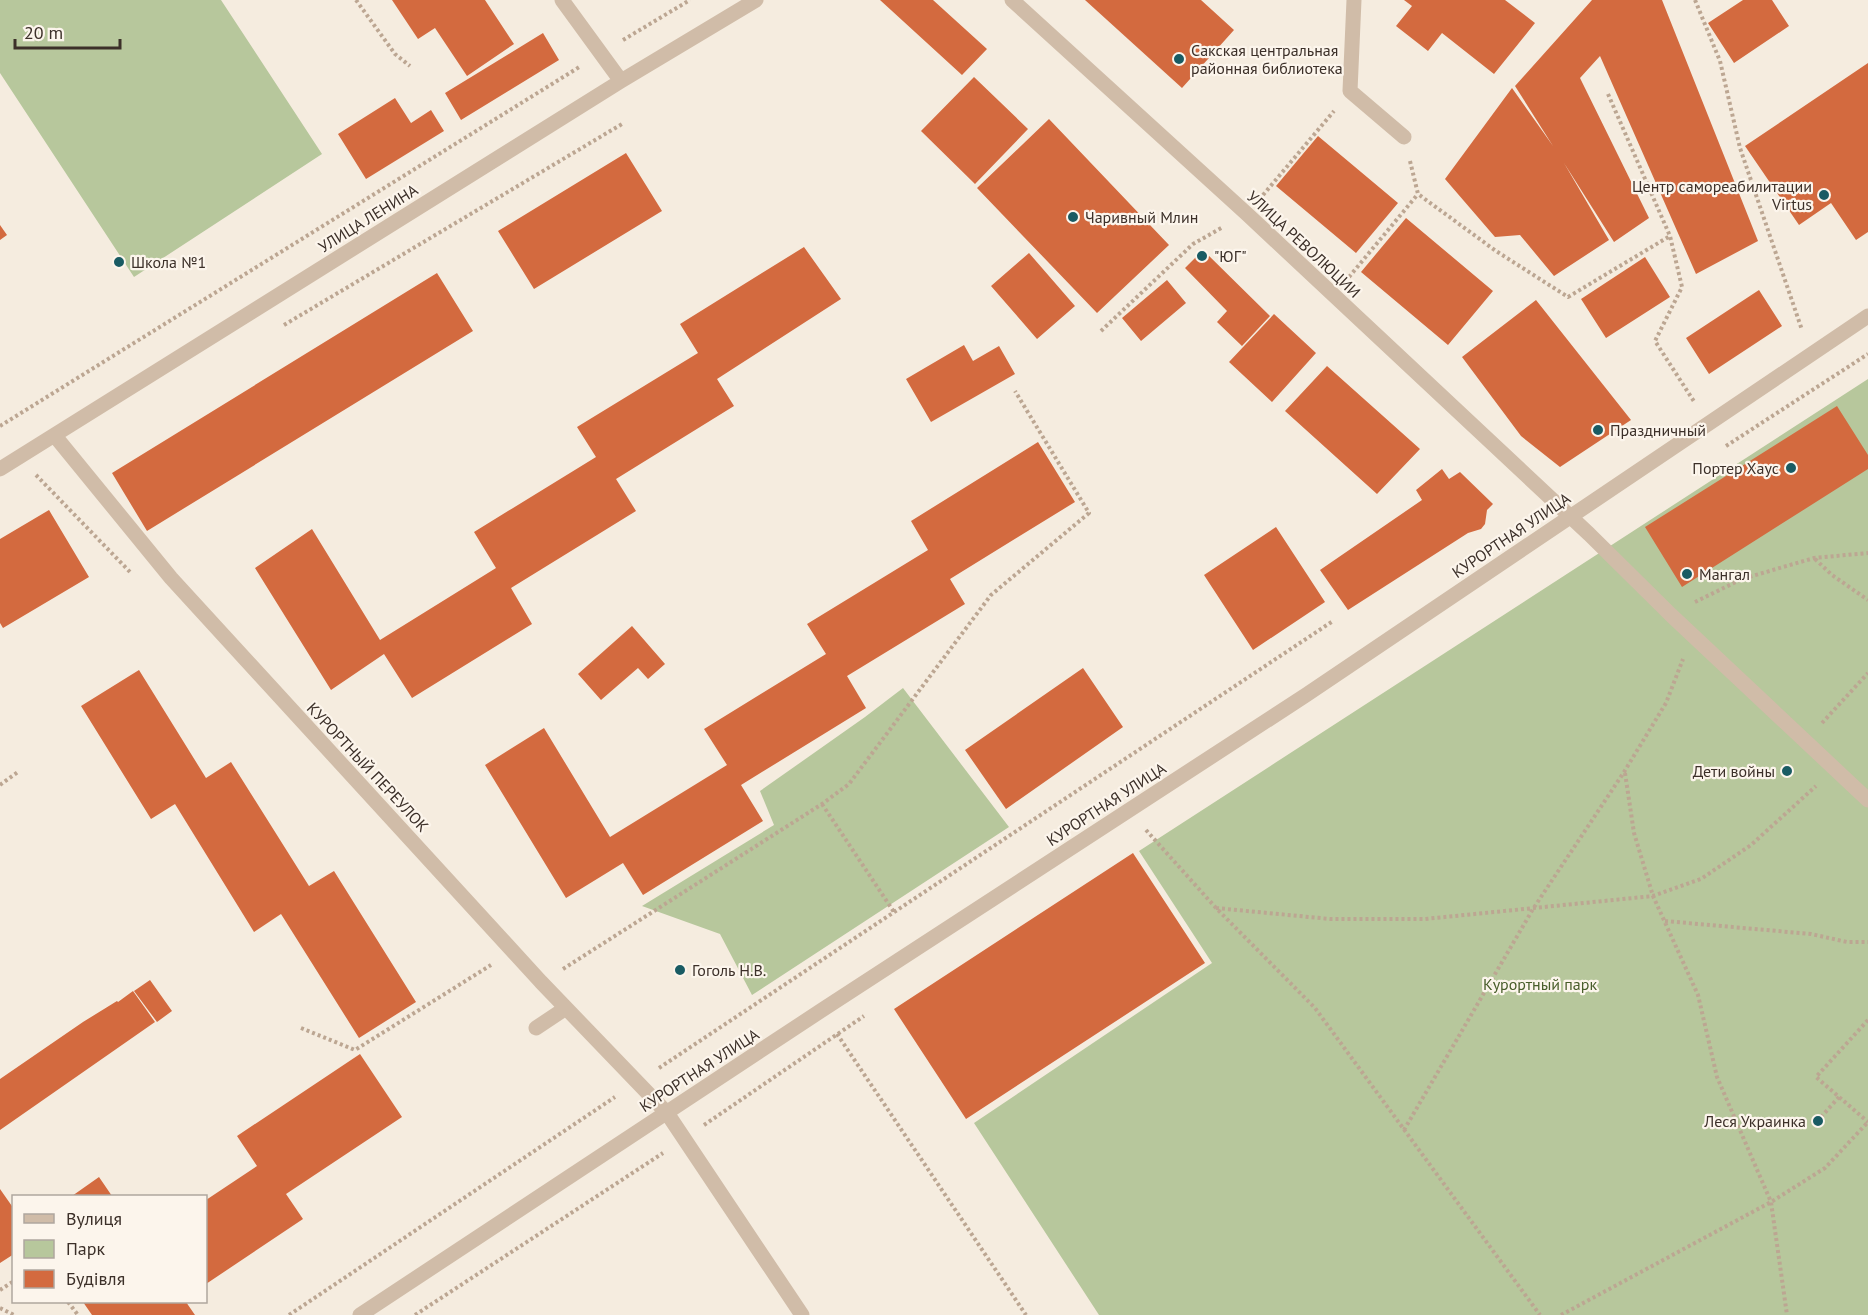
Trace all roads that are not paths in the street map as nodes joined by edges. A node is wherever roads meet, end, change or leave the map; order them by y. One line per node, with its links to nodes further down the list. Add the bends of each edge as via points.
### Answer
1 (562, 0): 5 (street)
2 (756, 0): 5 (street, УЛИЦА ЛЕНИНА)
3 (1012, 0): 10 (street, УЛИЦА РЕВОЛЮЦИИ)
4 (1354, 0): 6 (street, via 1350,91)
5 (621, 81): 8 (street, УЛИЦА ЛЕНИНА)
6 (1404, 138)
7 (1868, 316): 10 (street, КУРОРТНАЯ УЛИЦА)
8 (55, 436): 9 (street, УЛИЦА ЛЕНИНА); 12 (street, КУРОРТНЫЙ ПЕРЕУЛОК, via 171,578)
9 (0, 469)
10 (1569, 517): 11 (street, УЛИЦА РЕВОЛЮЦИИ); 14 (street, КУРОРТНАЯ УЛИЦА, via 1306,695)
11 (1868, 800)
12 (566, 1008): 13 (street); 14 (street, КУРОРТНЫЙ ПЕРЕУЛОК)
13 (536, 1028)
14 (667, 1113): 15 (street, КУРОРТНАЯ УЛИЦА); 16 (street, КУРОРТНЫЙ ПЕРЕУЛОК)
15 (360, 1315)
16 (802, 1315)

